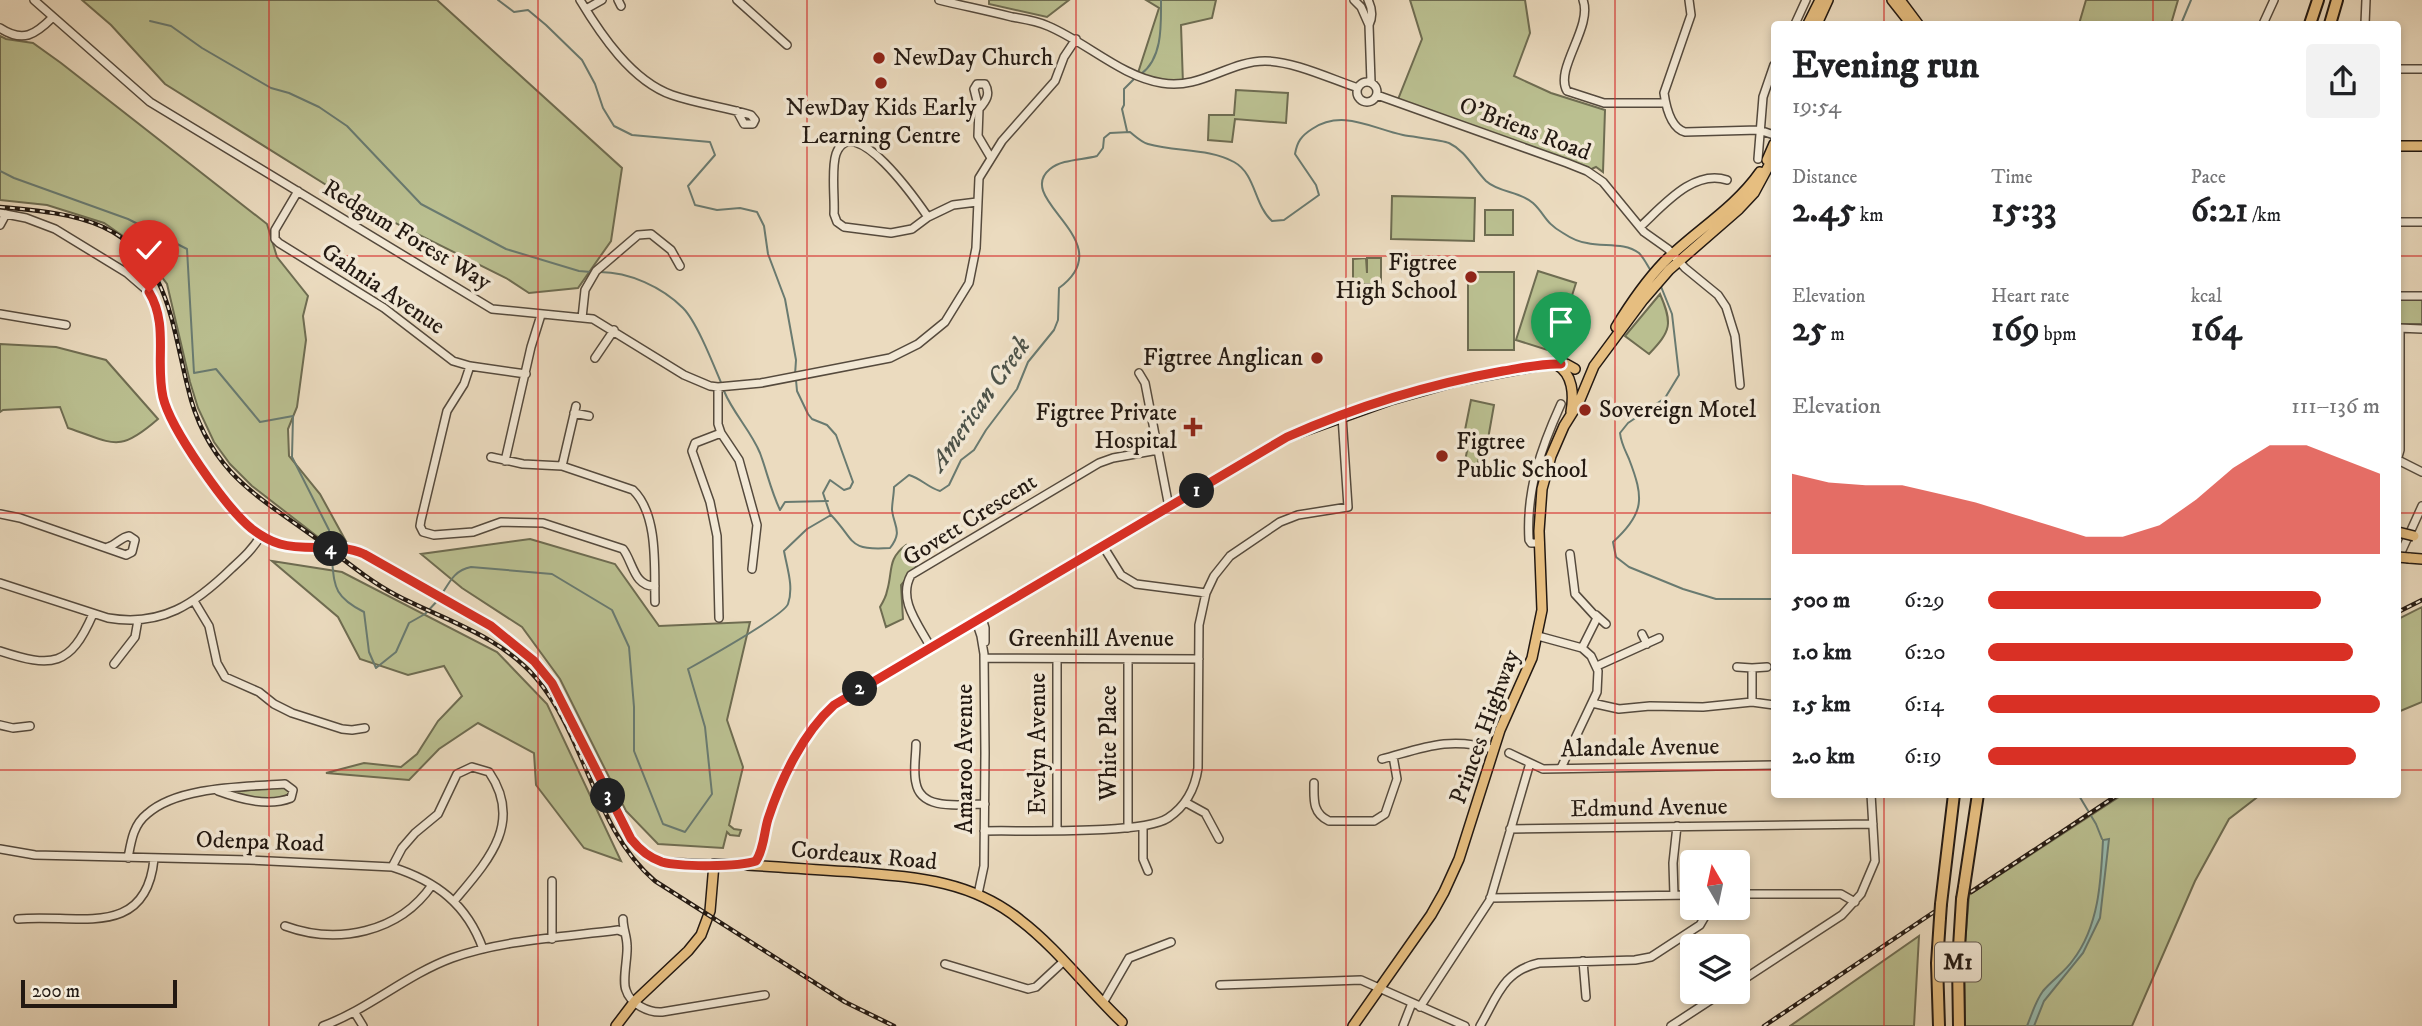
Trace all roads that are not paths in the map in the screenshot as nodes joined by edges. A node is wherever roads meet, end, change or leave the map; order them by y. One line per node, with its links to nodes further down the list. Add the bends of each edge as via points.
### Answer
1 (34, 0): 20 (street, Redgum Forest Way)
2 (580, 0): 19 (street)
3 (602, 0): 19 (street)
4 (737, 0): 33 (street)
5 (939, 0): 32 (street, O'Briens Road, via 1045,24)
6 (1354, 0): 30 (street)
7 (1368, 0): 30 (street)
8 (1583, 0): 40 (street, via 1586,13 1564,79 1567,91 1604,103)
9 (1689, 0): 40 (street, via 1691,15 1664,93)
10 (1807, 0): 21 (street)
11 (1819, 0): 22 (main road)
12 (1830, 0): 23 (main road)
13 (1892, 0): 24 (main road)
14 (1900, 0): 25 (main road)
15 (2274, 0): 26 (street)
16 (2318, 0): 27 (highway)
17 (2337, 0): 28 (highway)
18 (2366, 0): 29 (street)
19 (586, 9): 42 (street, via 644,79 671,94)
20 (53, 17): 31 (street, via 27,36); 52 (street, Redgum Forest Way, via 150,102)
21 (1796, 21)
22 (1809, 21)
23 (1818, 21)
24 (1904, 21)
25 (1916, 21)
26 (2264, 21)
27 (2311, 21)
28 (2331, 21)
29 (2365, 21)
30 (1369, 25): 37 (street)
31 (0, 28)
32 (1076, 39): 38 (street, O'Briens Road, via 1137,76 1162,83 1197,82 1242,64 1265,61); 48 (street, Redgum Forest Way, via 1055,81)
33 (787, 45)
34 (2401, 69): 35 (street)
35 (2422, 69)
36 (1771, 74): 43 (street)
37 (1371, 82): 38 (street); 39 (street)
38 (1357, 88): 39 (street, O'Briens Road, via 1365,102)
39 (1377, 95): 59 (street, O'Briens Road, via 1587,171 1611,190)
40 (1665, 103): 43 (street, via 1678,130)
41 (979, 109): 48 (street, via 978,136)
42 (737, 111)
43 (1759, 131): 44 (street); 49 (street)
44 (1771, 134)
45 (2401, 146): 46 (main road)
46 (2422, 146)
47 (1771, 150): 60 (main road, Princes Highway, via 1748,187)
48 (991, 158): 53 (street, Redgum Forest Way, via 979,178)
49 (1758, 159)
50 (1771, 161): 60 (main road, Princes Highway, via 1739,209)
51 (1727, 180): 59 (street, via 1697,180)
52 (298, 191): 66 (street, Redgum Forest Way, via 492,309); 74 (street, Gahnia Avenue, via 275,230 278,242 384,308 453,361)
53 (977, 202): 55 (street, via 953,205); 81 (street, Redgum Forest Way, via 976,248 969,283 945,322 906,352 813,374)
54 (3, 214): 58 (street); 97 (street, Cordeaux Road, via 55,229 127,273 149,292 162,332 161,377 168,412 229,505)
55 (928, 217): 55 (street, via 912,229 891,233 840,225 834,214 840,149 854,143 874,154 900,177)
56 (2401, 222): 57 (street)
57 (2422, 222)
58 (0, 225)
59 (1640, 227): 60 (street, O'Briens Road)
60 (1676, 258): 62 (main road, Princes Highway); 80 (street, O'Briens Road, via 1726,307 1735,335)
61 (680, 266): 67 (street, via 671,250 651,234 638,235 596,271 585,290)
62 (1648, 285): 75 (main road, Princes Highway, via 1602,348); 79 (main road, Princes Highway)
63 (2401, 296): 64 (street)
64 (2422, 296)
65 (0, 314): 68 (street)
66 (541, 315): 67 (street, Redgum Forest Way); 77 (street)
67 (582, 318): 71 (street, Redgum Forest Way)
68 (66, 325)
69 (2401, 328): 70 (street)
70 (2422, 329)
71 (614, 330): 72 (street); 81 (street, Redgum Forest Way, via 684,375)
72 (596, 358)
73 (1552, 364): 75 (main road); 78 (main road, via 1562,368); 85 (main road, via 1447,384)
74 (470, 366): 77 (street, Gahnia Avenue); 110 (street, via 447,411 421,520 423,533 473,532 500,522 550,524 623,549 640,582)
75 (1578, 369): 78 (main road, Princes Highway); 79 (main road)
76 (1139, 373): 87 (street)
77 (526, 374): 89 (street)
78 (1570, 382): 79 (main road, via 1577,389); 83 (main road, Princes Highway)
79 (1587, 382): 83 (main road, Princes Highway)
80 (1740, 385)
81 (718, 387): 86 (street, via 716,416)
82 (1560, 404): 99 (street, via 1530,491 1529,540)
83 (1570, 414): 99 (main road, Princes Highway, via 1546,471)
84 (589, 416): 91 (street, via 575,409)
85 (1342, 416): 94 (main road, via 1287,437); 111 (street, via 1348,507 1280,522 1230,556)
86 (721, 433): 106 (street, via 739,460 755,511 753,564); 114 (street, via 695,443 692,451 716,527)
87 (1158, 450): 94 (street); 124 (street, Govett Crescent, via 1099,463 911,575 905,598)
88 (491, 457): 89 (street)
89 (505, 461): 91 (street)
90 (2401, 461): 92 (street)
91 (562, 466): 110 (street, via 637,493 654,541)
92 (2422, 472)
93 (2422, 506): 102 (street)
94 (1170, 507): 100 (main road)
95 (0, 514): 101 (street)
96 (2401, 533): 98 (main road, bridge)
97 (261, 535): 112 (street, via 245,556); 169 (street, Cordeaux Road, via 280,544 364,554 499,632 545,674 635,844 662,862)
98 (2418, 537)
99 (1540, 543): 121 (main road, Princes Highway)
100 (1102, 546): 111 (street, via 1121,575 1136,584); 118 (main road)
101 (108, 547)
102 (2401, 552)
103 (1570, 554): 108 (street)
104 (2401, 558): 105 (main road, bridge)
105 (2422, 559)
106 (763, 561)
107 (1560, 565): 108 (street)
108 (1570, 565): 116 (street, via 1575,594)
109 (0, 583): 115 (street)
110 (655, 586): 113 (street)
111 (1206, 593): 130 (street, via 1199,625)
112 (194, 601): 117 (street, via 166,615); 141 (street, via 209,626 225,677 292,713 342,729)
113 (655, 602)
114 (716, 612)
115 (93, 614): 117 (street); 126 (street, via 81,641 60,658 39,662)
116 (1595, 615): 119 (street); 125 (street, via 1597,620)
117 (138, 620): 131 (street, via 135,636)
118 (979, 620): 124 (main road); 127 (street, Amaroo Avenue, via 985,628)
119 (1606, 624)
120 (1642, 634): 123 (street)
121 (1538, 636): 125 (street); 143 (main road, Princes Highway)
122 (1659, 638): 123 (street)
123 (1647, 644): 132 (street)
124 (931, 648): 164 (main road, via 834,705 813,725 797,752)
125 (1582, 648): 132 (street)
126 (0, 651)
127 (984, 656): 128 (street, Greenhill Avenue); 156 (street, Amaroo Avenue)
128 (1057, 659): 129 (street, Greenhill Avenue); 161 (street, Evelyn Avenue)
129 (1128, 659): 130 (street, Greenhill Avenue); 160 (street, White Place)
130 (1199, 659): 155 (street, via 1198,768)
131 (114, 664)
132 (1597, 666): 137 (street, via 1599,685)
133 (1737, 667): 135 (street)
134 (1767, 667): 135 (street)
135 (1752, 668): 136 (street)
136 (1752, 702): 137 (street, via 1619,709); 138 (street)
137 (1592, 704): 149 (street)
138 (1771, 705)
139 (0, 725): 140 (street, via 13,729)
140 (30, 726)
141 (365, 728)
142 (916, 744): 156 (street, via 916,785 923,798 936,803)
143 (1492, 749): 145 (street, via 1462,742 1433,744); 196 (main road, Princes Highway, via 1459,859 1444,892)
144 (1509, 752): 147 (street, Alandale Avenue)
145 (1393, 756): 146 (street); 150 (street, via 1397,779 1391,802 1385,814 1374,821 1323,818 1315,807)
146 (1382, 760)
147 (1530, 763): 149 (street, Alandale Avenue); 162 (street)
148 (1771, 765): 149 (street, Alandale Avenue)
149 (1561, 768)
150 (1314, 783)
151 (218, 791): 151 (street, via 285,785 293,790 292,798 260,802); 167 (street, via 177,797 146,814 132,835)
152 (1871, 798): 157 (street)
153 (1954, 798): 213 (highway, M1, bridge, via 1937,963)
154 (1977, 798): 214 (highway, M1, via 1963,893)
155 (1185, 802): 158 (street, via 1168,818); 165 (street, via 1205,813)
156 (985, 804): 163 (street, Amaroo Avenue)
157 (1873, 824): 159 (street, Edmund Avenue); 182 (street, via 1875,861)
158 (1143, 827): 160 (street); 173 (street, via 1143,859)
159 (1676, 827): 162 (street, Edmund Avenue); 178 (street)
160 (1128, 828): 161 (street)
161 (1057, 829): 163 (street)
162 (1510, 829): 180 (street)
163 (984, 831): 176 (street, Amaroo Avenue)
164 (764, 836): 170 (main road, via 756,861); 171 (main road)
165 (1219, 839)
166 (0, 849): 167 (street, Odenpa Road, via 35,855)
167 (128, 858): 168 (street, Odenpa Road)
168 (154, 859): 172 (street, Odenpa Road); 183 (street, via 144,895 127,911 104,920)
169 (714, 864): 170 (main road, Cordeaux Road); 199 (main road, via 710,911 701,935)
170 (729, 865): 171 (main road, Cordeaux Road)
171 (766, 866): 176 (main road, Cordeaux Road, via 916,877)
172 (391, 867): 175 (street, Odenpa Road); 181 (street, via 415,833 438,814 457,774 471,767 489,772 502,800 499,839)
173 (1148, 871)
174 (552, 881): 188 (street)
175 (432, 885): 181 (street, Odenpa Road); 186 (street, via 413,908 355,934 312,934)
176 (976, 893): 191 (main road, Cordeaux Road, via 1018,918)
177 (1750, 894): 182 (street, via 1841,894)
178 (1674, 895): 179 (street); 180 (street)
179 (1680, 895)
180 (1490, 898): 202 (street)
181 (455, 900): 190 (street, Odenpa Road)
182 (1855, 902): 194 (street)
183 (18, 919)
184 (624, 919): 187 (street)
185 (1703, 920): 192 (street, via 1651,957)
186 (285, 926)
187 (623, 932): 188 (street); 199 (street, via 627,944 625,989)
188 (552, 939): 190 (street)
189 (1171, 942): 200 (street, via 1129,958)
190 (483, 949): 203 (street, via 433,966)
191 (1064, 961): 193 (street, via 1028,989); 200 (main road, Cordeaux Road)
192 (1583, 961): 198 (street); 211 (street, via 1524,966 1510,975)
193 (945, 964)
194 (1750, 975)
195 (1220, 985): 196 (street, via 1355,980)
196 (1379, 989): 202 (street); 208 (main road, Princes Highway)
197 (765, 995): 199 (street, via 653,1012)
198 (1586, 997)
199 (635, 1002): 207 (main road)
200 (1103, 1003): 204 (main road, Cordeaux Road)
201 (1705, 1004): 212 (street)
202 (1416, 1005): 209 (street); 210 (street)
203 (355, 1013): 205 (street); 206 (street)
204 (1124, 1024)
205 (323, 1026)
206 (363, 1026)
207 (617, 1026)
208 (1353, 1026)
209 (1403, 1026)
210 (1465, 1026)
211 (1480, 1026)
212 (1671, 1026)
213 (1939, 1026)
214 (1959, 1026)

